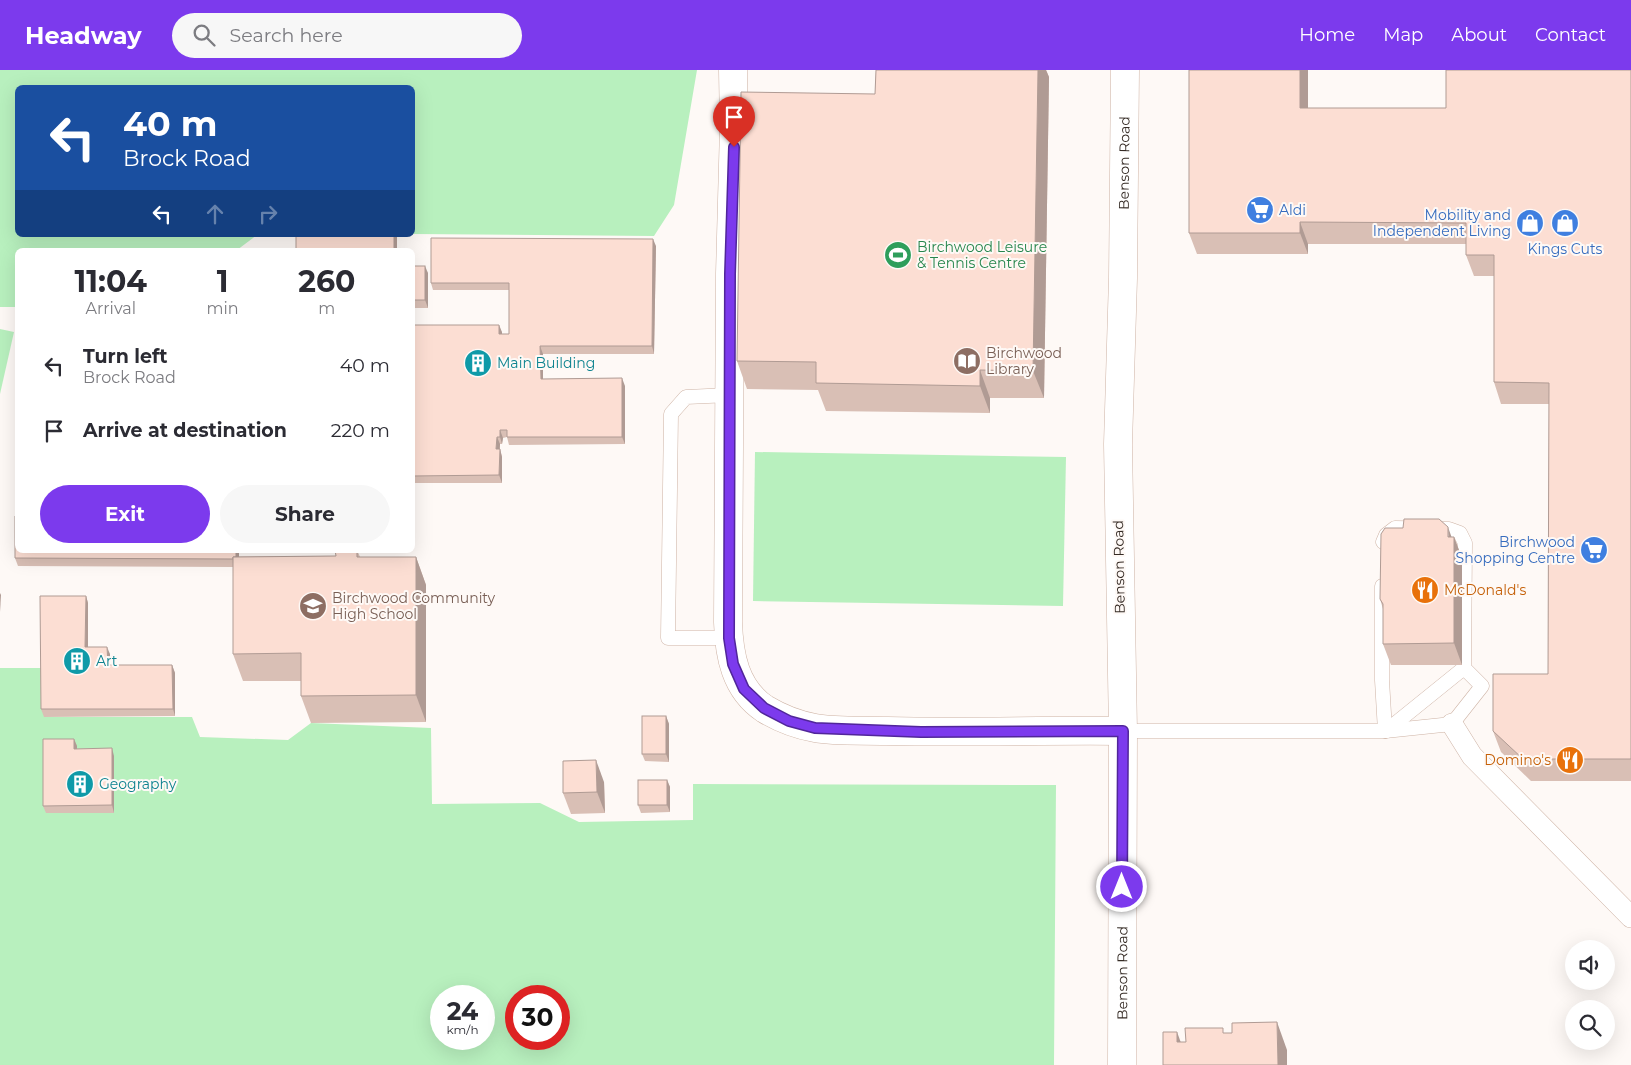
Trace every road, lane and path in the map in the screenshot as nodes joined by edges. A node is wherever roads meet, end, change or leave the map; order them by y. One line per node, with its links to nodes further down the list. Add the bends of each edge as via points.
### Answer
1 (733, 70): 3 (street)
2 (1125, 70): 7 (street, Benson Road, via 1118,444)
3 (730, 395): 4 (street); 4 (lane, via 686,397 671,414 668,638)
4 (729, 638): 7 (street, via 733,664 744,689 764,708 789,721 815,728 921,732)
5 (1464, 668): 6 (lane, via 1482,686); 8 (lane); 8 (lane, via 1465,542 1460,533 1449,529 1395,528 1386,535 1381,549)
6 (1452, 724): 8 (lane); 9 (street, via 1472,756)
7 (1123, 731): 8 (lane); 10 (street, Benson Road)
8 (1385, 731)
9 (1631, 917)
10 (1122, 1065)

